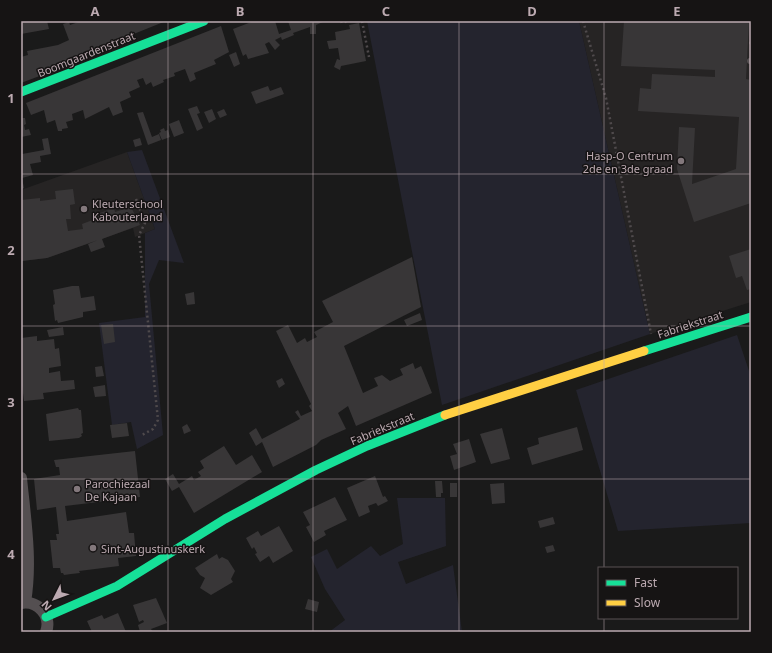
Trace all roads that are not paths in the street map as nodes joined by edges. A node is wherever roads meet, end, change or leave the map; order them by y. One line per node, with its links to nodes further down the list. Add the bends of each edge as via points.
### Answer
1 (204, 21): 2 (street, Boomgaardenstraat)
2 (21, 92)
3 (751, 316): 6 (street, Fabriekstraat, via 447,414 367,446 225,519 117,586)
4 (21, 478): 5 (street, via 29,579)
5 (23, 602): 6 (street, via 38,606)
6 (46, 617): 7 (street)
7 (46, 632)

